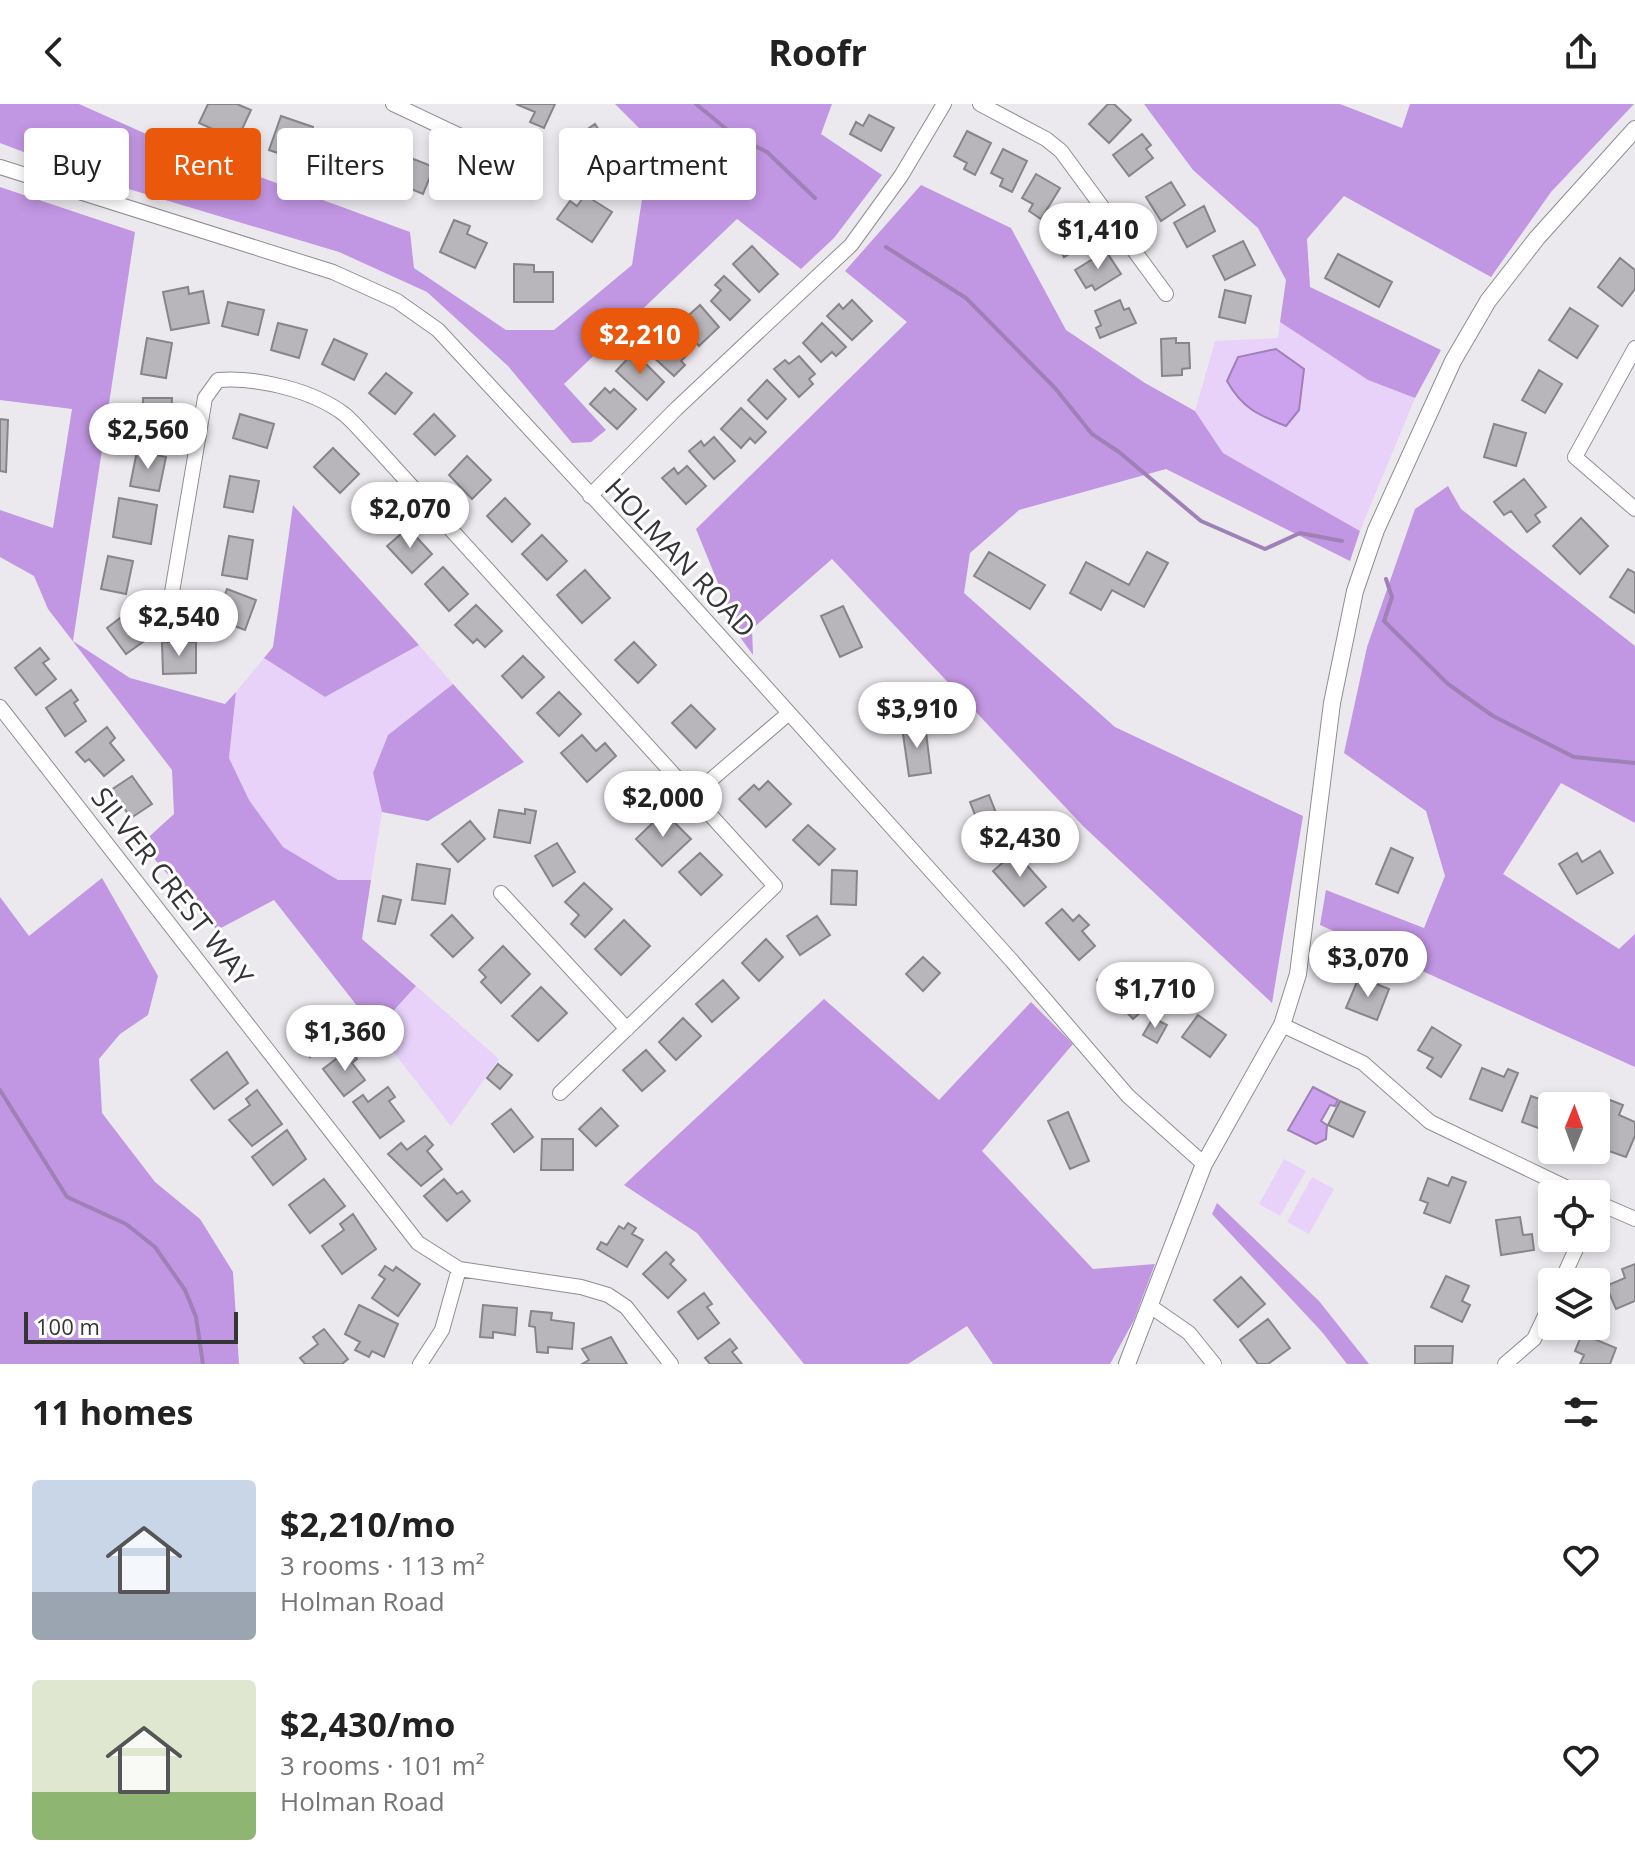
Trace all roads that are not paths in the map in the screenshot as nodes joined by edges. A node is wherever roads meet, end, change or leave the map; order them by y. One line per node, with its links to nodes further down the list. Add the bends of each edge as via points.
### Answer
1 (393, 104): 4 (street)
2 (944, 104): 9 (street, via 851,245)
3 (980, 104): 7 (street, via 1061,151)
4 (444, 128)
5 (1635, 129): 16 (street, via 1488,301 1453,361 1376,530 1355,591 1332,703 1298,974)
6 (0, 167): 9 (street, HOLMAN ROAD, via 333,272 397,301 438,330)
7 (1166, 294)
8 (1635, 348): 10 (street, via 1575,457)
9 (590, 496): 13 (street, HOLMAN ROAD)
10 (1635, 509)
11 (171, 598): 14 (street, via 205,398 218,380 241,378 303,394 343,413 375,446)
12 (0, 707): 23 (street, SILVER CREST WAY, via 418,1243)
13 (789, 713): 14 (street); 19 (street, HOLMAN ROAD, via 1128,1096)
14 (692, 796): 17 (street, via 775,886)
15 (501, 893): 17 (street)
16 (1282, 1025): 19 (street); 20 (street, via 1363,1063 1430,1122)
17 (627, 1029): 18 (street)
18 (560, 1093)
19 (1204, 1164): 24 (street)
20 (1551, 1180)
21 (1610, 1208): 22 (street)
22 (1635, 1219)
23 (459, 1269): 26 (street, via 442,1330); 27 (street, SILVER CREST WAY, via 608,1295 626,1307)
24 (1150, 1306): 28 (street); 29 (street, via 1189,1333)
25 (1538, 1331): 30 (street)
26 (420, 1364)
27 (671, 1364)
28 (1127, 1364)
29 (1214, 1364)
30 (1505, 1364)

